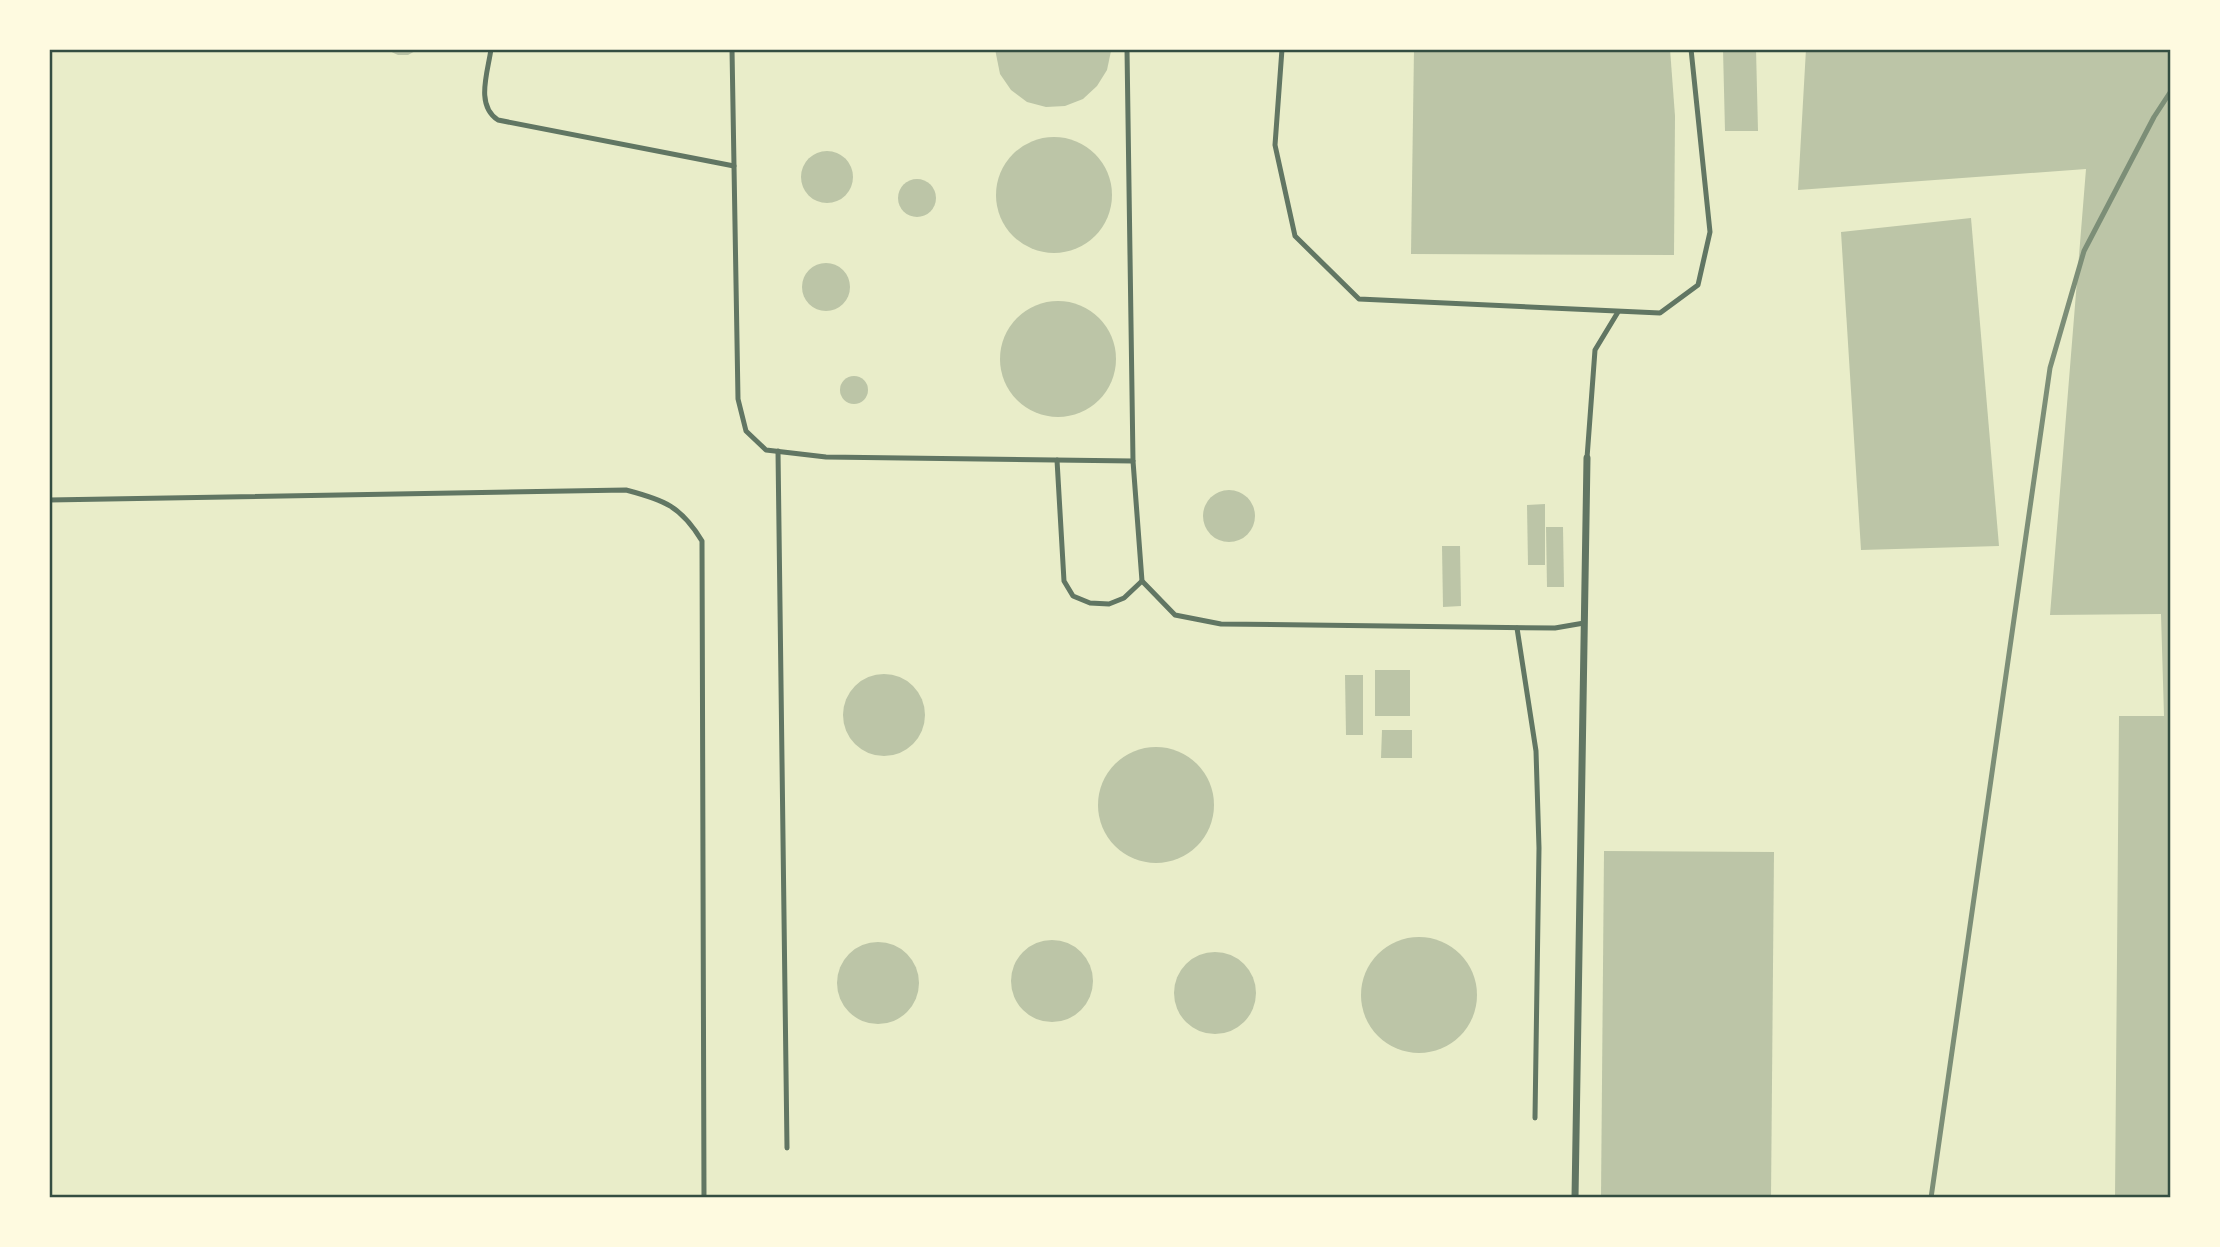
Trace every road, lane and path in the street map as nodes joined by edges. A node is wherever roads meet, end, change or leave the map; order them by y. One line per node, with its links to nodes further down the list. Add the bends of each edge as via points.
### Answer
1 (491, 49): 6 (lane, via 485,104 498,120)
2 (732, 49): 6 (lane)
3 (1127, 49): 11 (lane)
4 (1282, 49): 7 (lane, via 1275,145 1294,236 1359,299)
5 (1691, 49): 7 (lane, via 1710,232 1698,285 1660,313)
6 (734, 166): 8 (lane, via 738,399 746,431 766,450)
7 (1618, 312): 9 (lane, via 1595,350)
8 (778, 451): 10 (lane, via 826,457); 17 (lane)
9 (1587, 458): 14 (street)
10 (1057, 460): 11 (lane); 13 (lane, via 1064,581 1073,596 1109,604 1125,598)
11 (1133, 461): 13 (lane)
12 (49, 500): 18 (lane, via 626,490 655,497 686,518 702,541)
13 (1142, 582): 15 (lane, via 1175,615 1221,624)
14 (1584, 623): 15 (lane); 19 (street)
15 (1517, 628): 16 (lane, via 1536,751)
16 (1535, 1118)
17 (787, 1148)
18 (704, 1198)
19 (1575, 1198)

